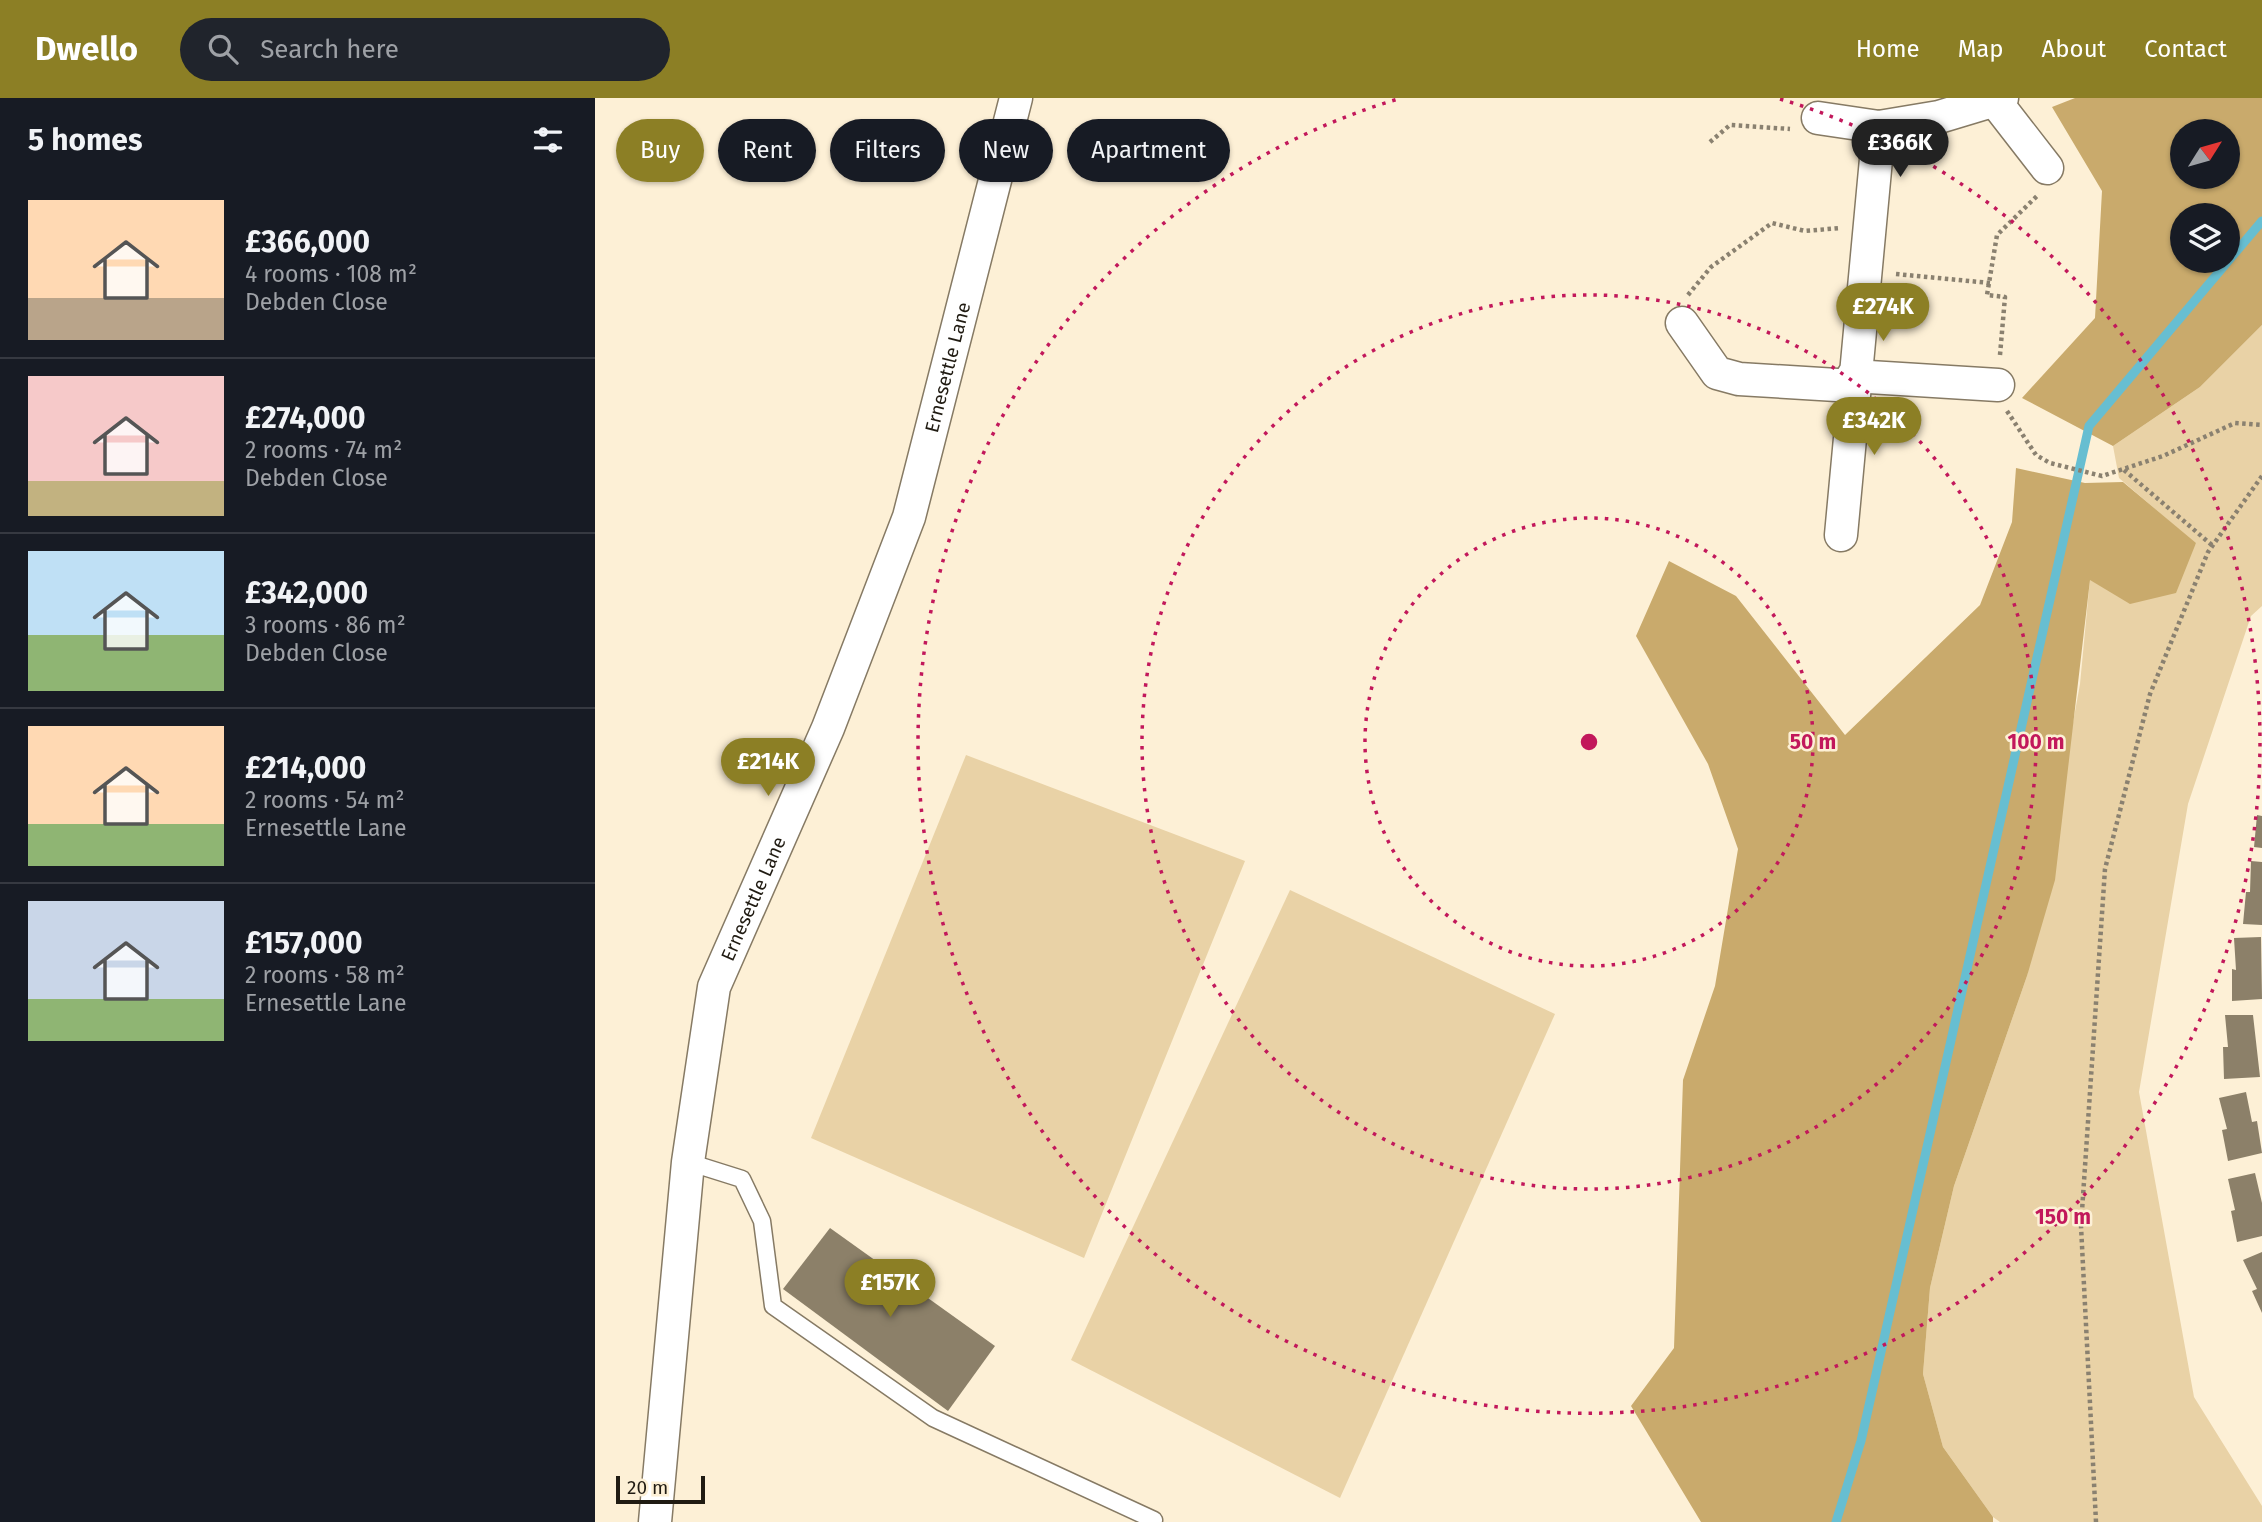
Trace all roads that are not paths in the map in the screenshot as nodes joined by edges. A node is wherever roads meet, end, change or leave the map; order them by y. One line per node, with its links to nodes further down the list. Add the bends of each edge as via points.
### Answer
1 (1016, 98): 11 (street, Ernesettle Lane, via 909,517 828,728 714,987)
2 (1999, 99): 3 (street); 6 (street)
3 (1936, 108): 5 (street)
4 (1818, 118): 5 (street)
5 (1879, 127): 8 (street)
6 (2047, 168)
7 (1682, 323): 8 (street, via 1717,373 1739,379)
8 (1853, 381): 9 (street); 10 (street)
9 (1998, 385)
10 (1841, 535)
11 (688, 1162): 12 (lane, via 742,1180 762,1221 773,1306 933,1418); 13 (street, Ernesettle Lane)
12 (1154, 1520)
13 (655, 1522)

